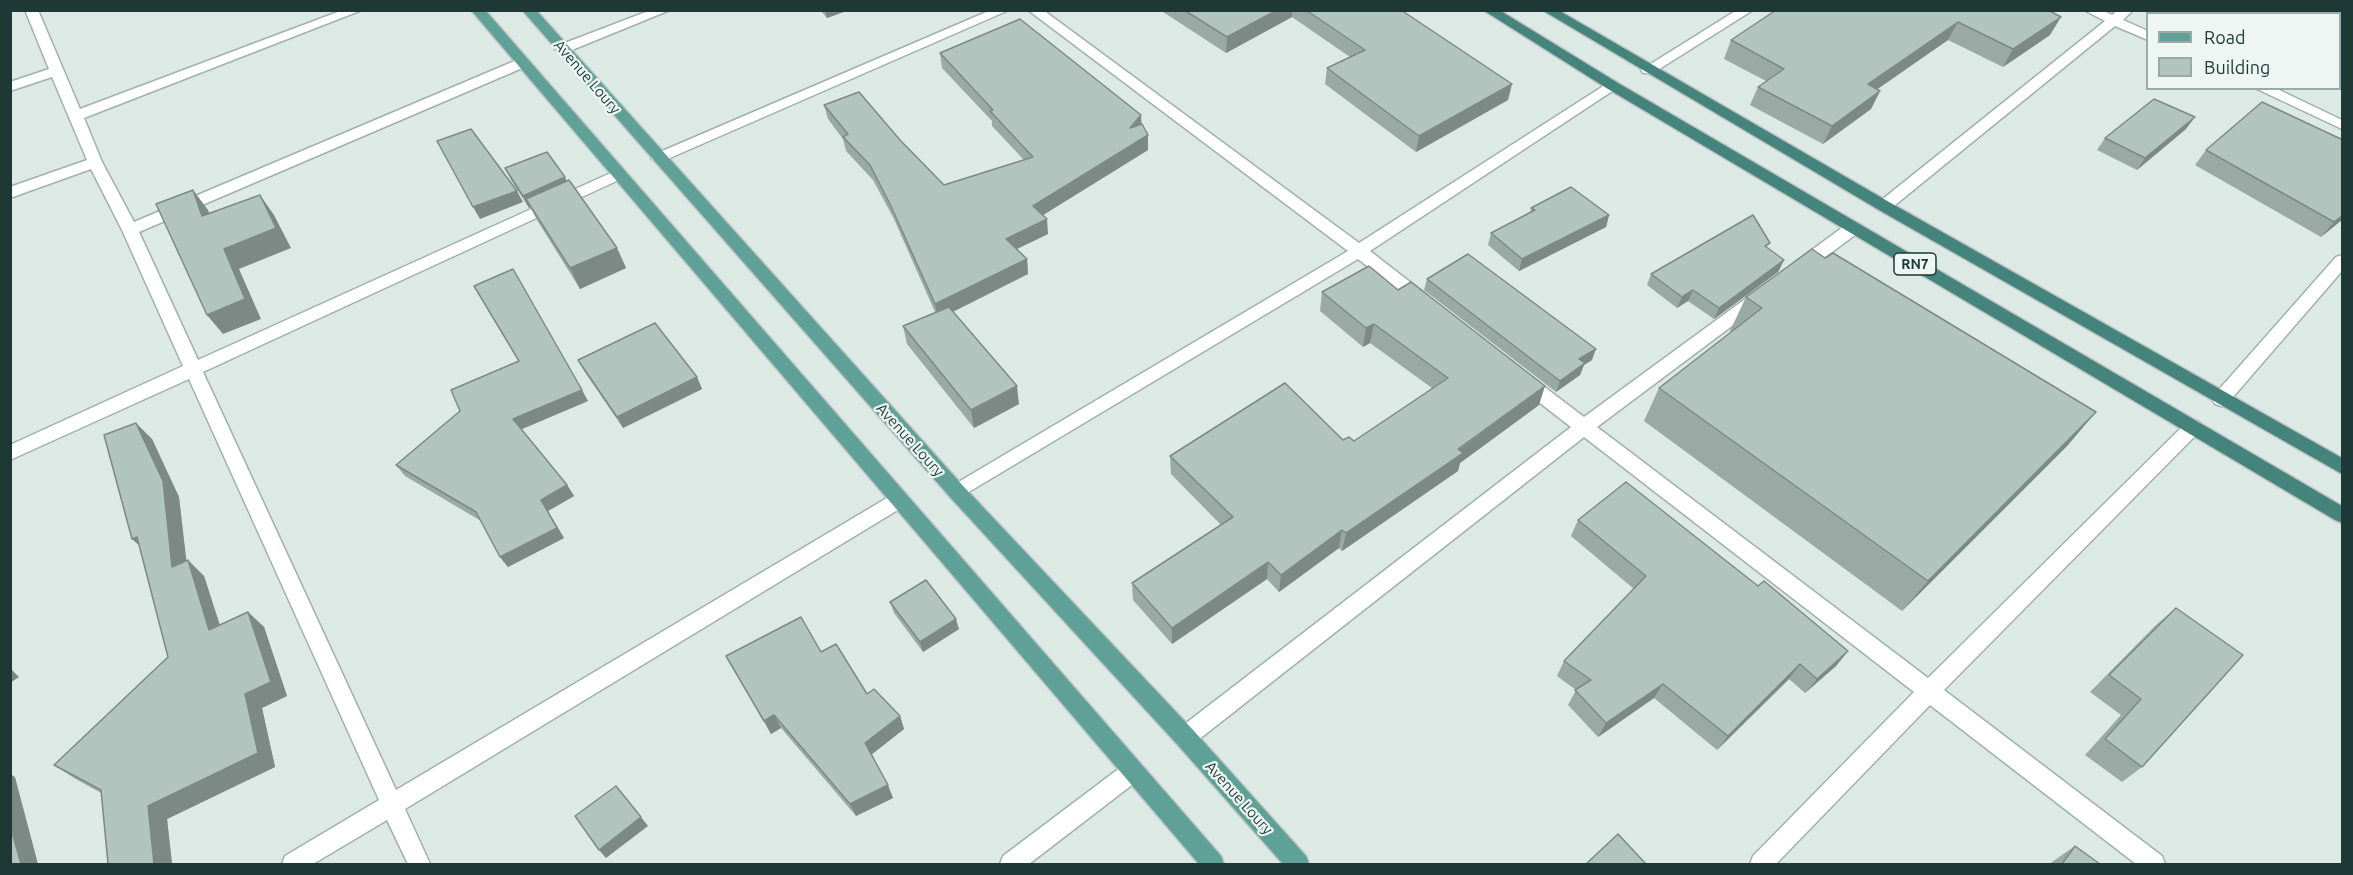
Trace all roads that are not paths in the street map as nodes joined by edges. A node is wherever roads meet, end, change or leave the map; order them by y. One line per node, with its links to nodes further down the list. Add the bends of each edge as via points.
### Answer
1 (31, 10): 18 (street)
2 (356, 10): 22 (street)
3 (477, 10): 16 (main road)
4 (528, 10): 15 (main road, Avenue Loury)
5 (664, 10): 15 (street)
6 (1003, 10): 24 (street)
7 (1035, 10): 31 (street)
8 (1489, 10): 19 (highway, RN7)
9 (1548, 10): 17 (highway, RN7)
10 (1747, 10): 17 (street)
11 (2090, 10): 13 (street)
12 (2127, 10): 13 (street)
13 (2114, 21): 14 (street); 28 (street)
14 (2146, 35)
15 (562, 49): 24 (main road, Avenue Loury)
16 (522, 63): 26 (main road); 30 (street)
17 (1648, 70): 28 (highway, RN7)
18 (58, 71): 20 (street); 22 (street)
19 (1613, 86): 29 (highway, RN7); 31 (street)
20 (10, 87)
21 (2266, 90): 23 (street)
22 (77, 115): 25 (street)
23 (2343, 125)
24 (658, 158): 41 (main road, Avenue Loury)
25 (95, 162): 27 (street); 30 (street)
26 (618, 175): 34 (street); 42 (main road)
27 (10, 193)
28 (1884, 206): 36 (highway, RN7)
29 (1853, 228): 37 (street); 38 (highway, RN7)
30 (130, 230): 34 (street)
31 (1359, 251): 33 (street); 41 (street)
32 (2343, 261): 36 (street)
33 (1434, 310)
34 (191, 369): 39 (street); 47 (street)
35 (1509, 369): 37 (street)
36 (2221, 399): 40 (highway, RN7)
37 (1584, 427): 44 (street); 45 (street)
38 (2193, 427): 43 (highway, RN7); 44 (street)
39 (10, 453)
40 (2343, 467)
41 (957, 492): 45 (main road, Avenue Loury)
42 (899, 500): 46 (main road); 47 (street)
43 (2343, 515)
44 (1928, 692): 53 (street); 54 (street)
45 (1185, 737): 52 (main road, Avenue Loury)
46 (1133, 771): 50 (street); 51 (main road)
47 (391, 806): 48 (street); 49 (street)
48 (293, 864)
49 (419, 864)
50 (1011, 864)
51 (1214, 864)
52 (1298, 864)
53 (1761, 864)
54 (2154, 864)

